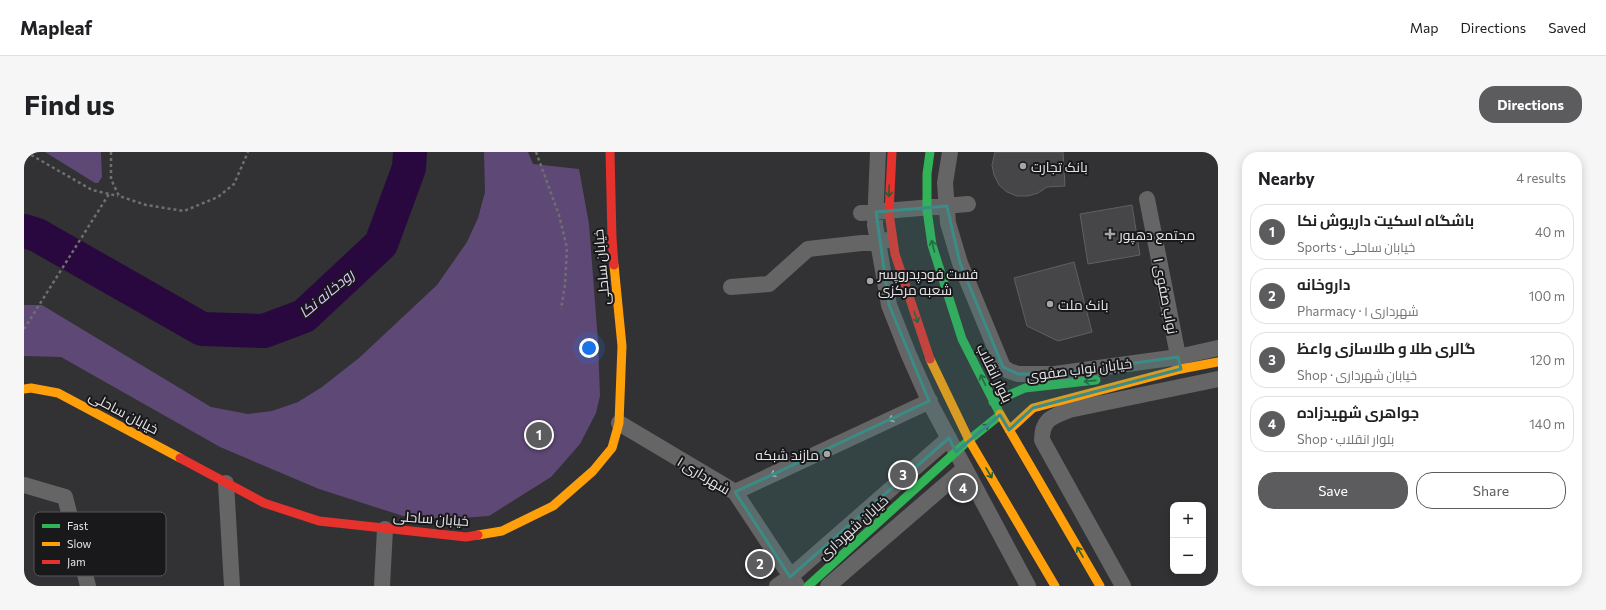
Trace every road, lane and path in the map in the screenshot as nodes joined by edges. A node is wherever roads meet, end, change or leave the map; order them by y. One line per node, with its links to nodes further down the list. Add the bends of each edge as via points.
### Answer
1 (26, 152): 10 (path, via 92,190)
2 (111, 152): 11 (path, via 111,179)
3 (248, 152): 11 (path, via 234,184 218,197 184,211 146,205)
4 (536, 152): 17 (path, via 559,215 567,248)
5 (610, 152): 27 (main road, خیابان ساحلی, via 612,238 622,346)
6 (878, 152): 15 (street, via 875,225)
7 (892, 152): 15 (main road, one-way to 15)
8 (930, 152): 25 (main road, بلوار انقلاب, one-way to 8, via 962,339 932,245 927,210)
9 (950, 152): 21 (street, via 945,183 948,222 960,263 1003,367 1018,374 1055,374)
10 (109, 194): 11 (path); 18 (path)
11 (119, 196)
12 (1147, 199): 21 (street, نواب صفوی ۱)
13 (968, 204): 14 (street)
14 (861, 213)
15 (886, 240): 16 (street, via 808,249 769,284); 24 (street, via 889,304); 29 (main road, one-way to 29, via 895,254 927,353)
16 (731, 286)
17 (561, 309)
18 (24, 328)
19 (1218, 348): 21 (street)
20 (1218, 362): 21 (main road, خیابان نواب صفوی)
21 (1177, 366): 25 (main road, خیابان نواب صفوی, one-way to 25, via 1025,388); 28 (main road, خیابان نواب صفوی, via 1033,408)
22 (1218, 379): 48 (street, via 1069,410 1047,421 1042,430 1042,440)
23 (24, 389): 32 (main road, خیابان ساحلی, via 58,393)
24 (930, 401): 30 (street); 34 (street, one-way to 34)
25 (993, 402): 26 (main road, بلوار انقلاب)
26 (1000, 415): 28 (main road, بلوار انقلاب); 29 (main road, خیابان شهرداری, one-way to 26)
27 (619, 424): 34 (street, شهرداری ۱); 36 (main road, خیابان ساحلی, via 612,448 593,471 553,506 502,531 466,537)
28 (1009, 430): 47 (main road, بلوار انقلاب, one-way to 28)
29 (969, 440): 30 (main road, خیابان شهرداری); 46 (main road, one-way to 46)
30 (953, 445): 31 (street); 38 (street); 43 (main road, خیابان شهرداری)
31 (965, 468): 44 (street); 45 (street)
32 (226, 483): 36 (main road, خیابان ساحلی, via 264,503 319,521); 40 (street)
33 (24, 485): 35 (street, via 65,497)
34 (735, 492): 38 (street, شهرداری ۱)
35 (69, 512)
36 (385, 530): 41 (street)
37 (85, 576): 39 (street)
38 (794, 581): 42 (street)
39 (88, 586)
40 (232, 586)
41 (382, 586)
42 (777, 586)
43 (808, 586)
44 (828, 586)
45 (1028, 586)
46 (1055, 586)
47 (1100, 586)
48 (1123, 586)

